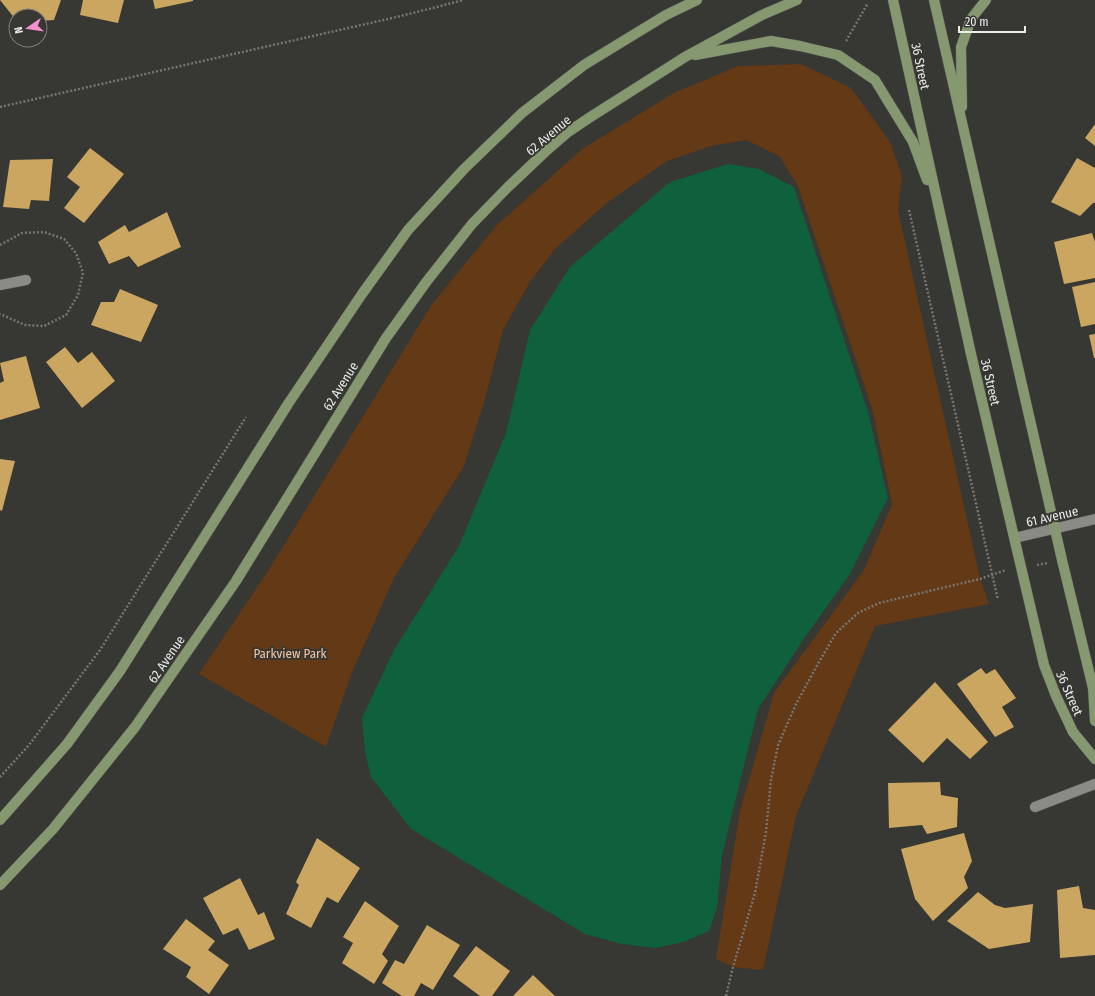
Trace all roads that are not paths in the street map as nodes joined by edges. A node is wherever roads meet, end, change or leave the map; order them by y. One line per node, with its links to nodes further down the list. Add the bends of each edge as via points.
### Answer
1 (697, 0): 18 (main road, via 666,15 584,65 522,113 464,169 408,230 292,398 120,671 67,744)
2 (797, 0): 6 (main road, 62 Avenue, via 762,14)
3 (893, 0): 8 (main road, 36 Street)
4 (934, 0): 7 (main road, 36 Street)
5 (986, 0): 7 (main road, via 971,19 961,47)
6 (685, 57): 8 (main road, via 771,41 838,55 875,80 913,142); 19 (main road, 62 Avenue, via 568,132 472,224 386,338 236,581 135,727 53,829)
7 (963, 131): 12 (main road, 36 Street)
8 (940, 214): 13 (main road, 36 Street)
9 (26, 280): 10 (street)
10 (0, 285)
11 (1095, 519): 12 (street, 61 Avenue)
12 (1055, 529): 13 (street, 61 Avenue); 14 (main road, 36 Street, via 1093,688)
13 (1015, 538): 15 (main road, 36 Street, via 1044,665 1073,732)
14 (1095, 721)
15 (1095, 759)
16 (1095, 784): 17 (street)
17 (1035, 807)
18 (0, 820)
19 (0, 885)

